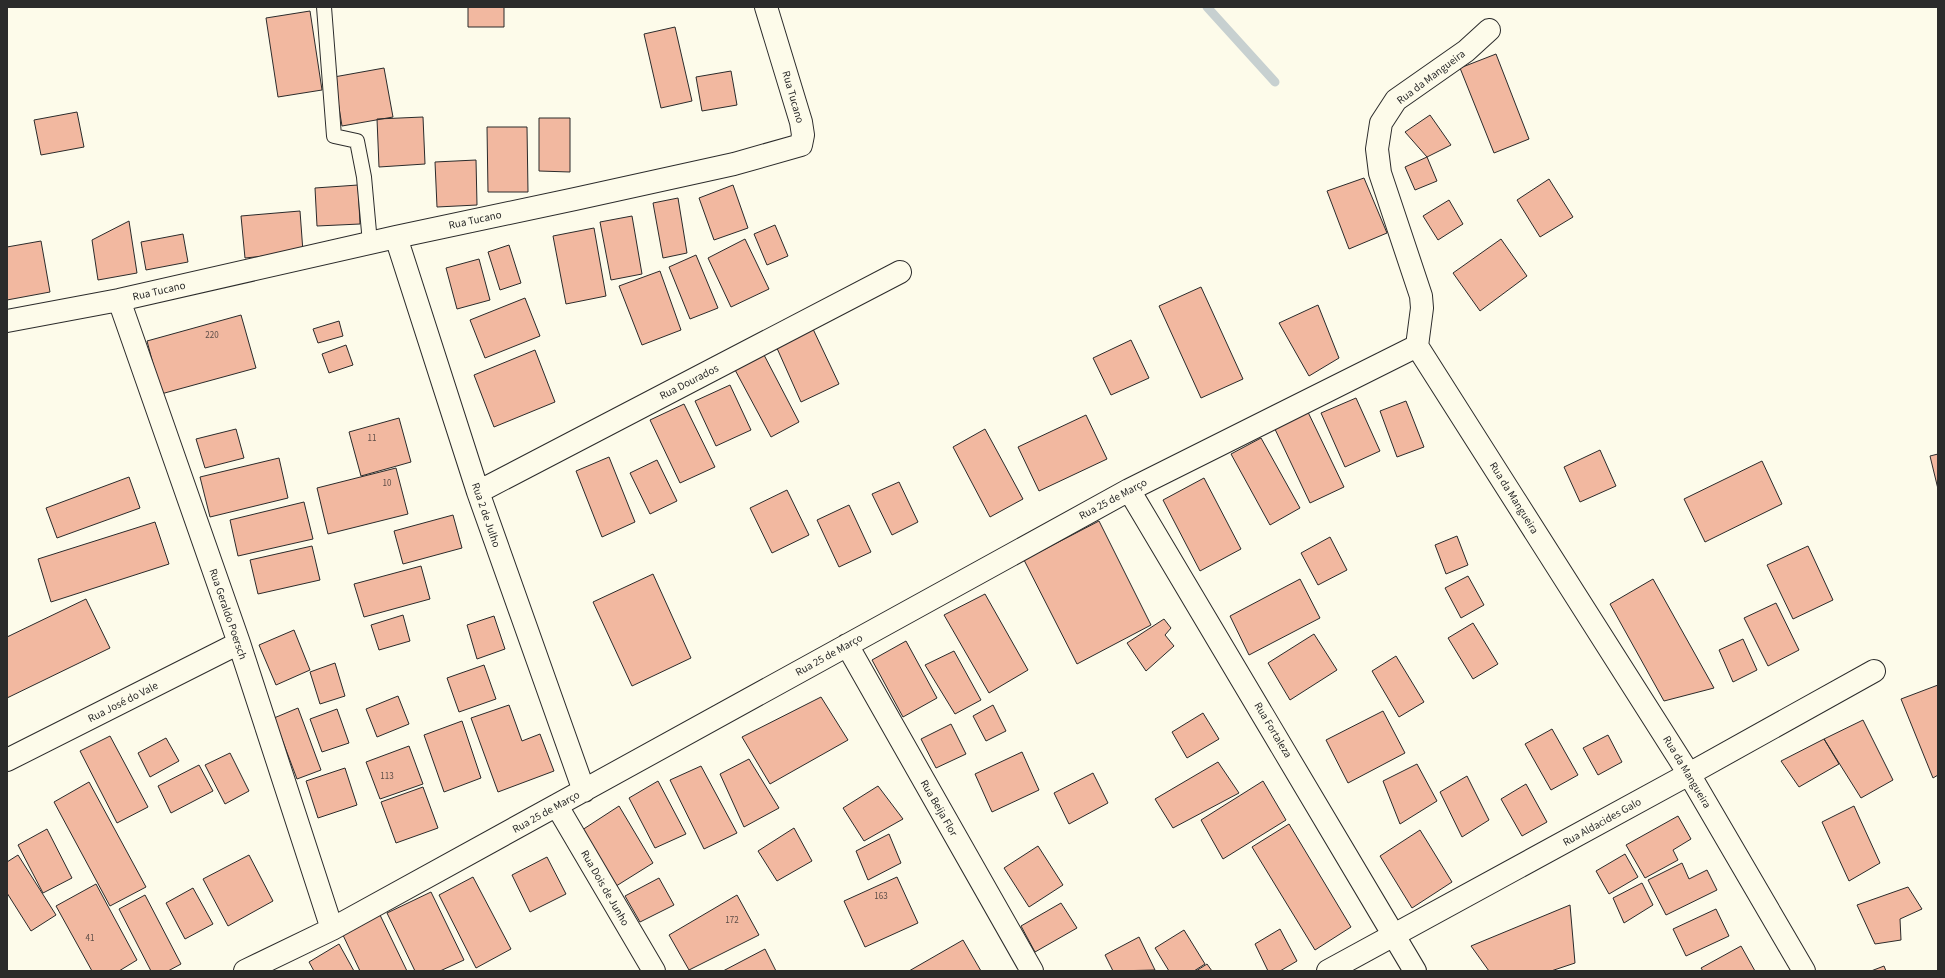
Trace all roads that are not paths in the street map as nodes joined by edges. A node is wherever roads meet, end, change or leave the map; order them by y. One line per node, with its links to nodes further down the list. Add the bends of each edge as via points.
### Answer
1 (324, 7): 5 (lane, via 334,136 357,141 364,176)
2 (766, 7): 4 (street, Rua Tucano, via 800,122 803,135 801,145 734,164 575,200)
3 (1489, 30): 9 (street, Rua da Mangueira, via 1466,51 1396,100 1381,123 1377,149 1380,172 1421,296)
4 (396, 236): 5 (street, Rua Tucano); 11 (street, Rua 2 de Julho)
5 (370, 243): 7 (street, Rua Tucano)
6 (900, 272): 11 (street, Rua Dourados)
7 (119, 300): 8 (street, Rua Tucano); 12 (street, Rua Geraldo Poersch)
8 (7, 321)
9 (1417, 346): 10 (street, Rua 25 de Março); 16 (street, Rua da Mangueira)
10 (1129, 490): 13 (street, Rua 25 de Março); 20 (street, Rua Fortaleza)
11 (478, 492): 17 (street, Rua 2 de Julho)
12 (239, 643): 15 (street, Rua José do Vale); 19 (street, Rua Geraldo Poersch)
13 (847, 645): 17 (street, Rua 25 de Março); 24 (street, Rua Beija Flor)
14 (1874, 672): 16 (street, Rua Aldacides Galo)
15 (7, 760)
16 (1689, 774): 20 (street, Rua Aldacides Galo); 27 (street, Rua da Mangueira)
17 (584, 791): 18 (street, Rua 25 de Março)
18 (557, 806): 19 (street, Rua 25 de Março); 23 (street, Rua Dois de Junho)
19 (332, 929): 21 (street, Rua 25 de Março)
20 (1396, 935): 25 (street, Rua Aldacides Galo); 26 (street, Rua Fortaleza)
21 (282, 963): 22 (street, Rua 25 de Março)
22 (245, 971)
23 (654, 971)
24 (1032, 971)
25 (1328, 971)
26 (1415, 971)
27 (1804, 971)

